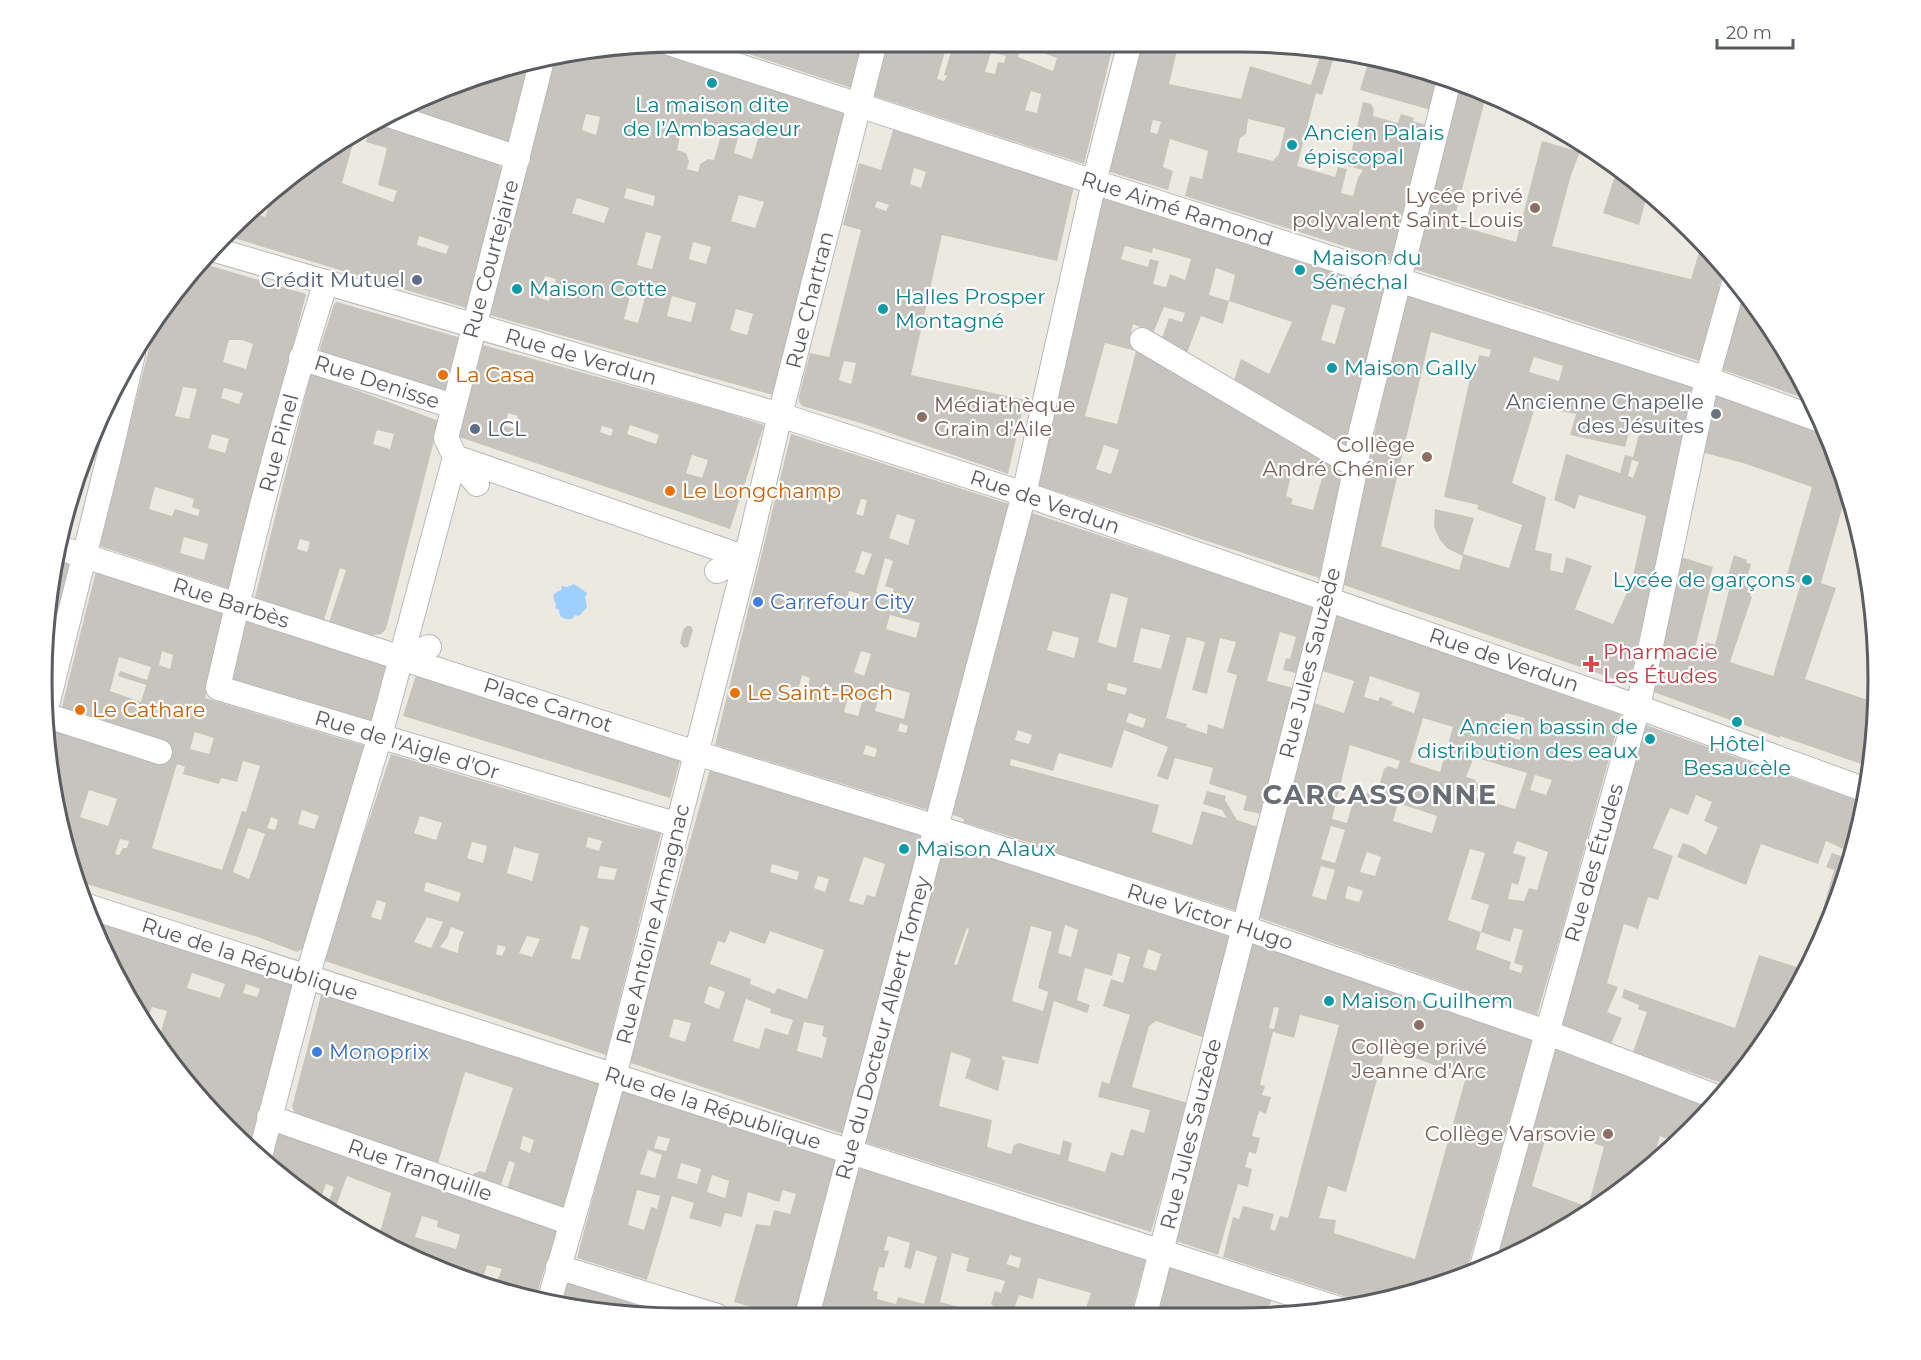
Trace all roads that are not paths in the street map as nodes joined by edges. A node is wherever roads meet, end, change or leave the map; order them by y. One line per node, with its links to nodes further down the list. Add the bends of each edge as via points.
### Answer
1 (697, 52): 6 (street, Rue Aimé Ramond)
2 (873, 52): 6 (street, Rue Chartran)
3 (1127, 52): 9 (street, Rue du Docteur Albert Tomey)
4 (540, 69): 8 (street, Rue Courtejaire)
5 (1447, 88): 11 (street, Rue Jules Sauzède)
6 (860, 105): 9 (street, Rue Aimé Ramond); 19 (street, Rue Chartran)
7 (399, 118): 8 (street)
8 (518, 158): 14 (street, Rue Courtejaire)
9 (1094, 182): 11 (street, Rue Aimé Ramond); 25 (street, Rue du Docteur Albert Tomey)
10 (221, 252): 12 (street, Rue de Verdun)
11 (1398, 279): 17 (street, Rue Aimé Ramond); 23 (street, Rue Jules Sauzède)
12 (326, 282): 14 (street, Rue de Verdun); 16 (street, Rue Pinel)
13 (1732, 289): 17 (street, Rue des Études)
14 (474, 326): 18 (street, Rue Courtejaire); 19 (street, Rue de Verdun)
15 (1142, 340): 23 (street)
16 (302, 358): 18 (street, Rue Denisse); 30 (street, Rue Pinel)
17 (1707, 379): 20 (street, Rue Aimé Ramond); 34 (street, Rue des Études)
18 (453, 406): 22 (street, Rue Courtejaire, via 446,438)
19 (780, 415): 25 (street, Rue de Verdun); 27 (street, Rue Chartran)
20 (1811, 417)
21 (107, 423): 26 (street)
22 (455, 457): 24 (street); 27 (street); 32 (street)
23 (1356, 466): 29 (street, Rue Jules Sauzède)
24 (477, 484)
25 (1024, 494): 29 (street, Rue de Verdun); 42 (street, Rue du Docteur Albert Tomey)
26 (72, 552): 30 (street, Rue Barbès); 33 (street)
27 (746, 558): 28 (street); 39 (street)
28 (717, 572)
29 (1328, 599): 34 (street, Rue de Verdun); 44 (street, Rue Jules Sauzède)
30 (236, 605): 32 (street, Rue Barbès); 37 (street, Rue de l'Aigle d'Or, via 218,688)
31 (429, 647): 32 (street)
32 (401, 658): 37 (street); 39 (street, Place Carnot)
33 (52, 675)
34 (1638, 707): 40 (street, Rue de Verdun); 46 (street, Rue des Études)
35 (54, 718): 38 (street)
36 (679, 728): 39 (street)
37 (380, 736): 41 (street, Rue de l'Aigle d'Or); 45 (street)
38 (160, 752)
39 (696, 753): 41 (street, Rue Antoine Armagnac); 42 (street, Rue Victor Hugo)
40 (1859, 787)
41 (678, 825): 47 (street, Rue Antoine Armagnac)
42 (936, 827): 44 (street, Rue Victor Hugo); 51 (street, Rue du Docteur Albert Tomey)
43 (96, 909): 45 (street, Rue de la République)
44 (1242, 927): 46 (street, Rue Victor Hugo); 53 (street, Rue Jules Sauzède)
45 (307, 977): 47 (street, Rue de la République); 49 (street)
46 (1546, 1032): 48 (street, Rue Victor Hugo); 54 (street, Rue des Études)
47 (614, 1076): 51 (street, Rue de la République); 52 (street, Rue Antoine Armagnac)
48 (1712, 1095)
49 (269, 1117): 50 (street); 52 (street, Rue Tranquille)
50 (262, 1148)
51 (850, 1152): 53 (street, Rue de la République); 59 (street, Rue du Docteur Albert Tomey)
52 (571, 1223): 55 (street, Rue Antoine Armagnac)
53 (1161, 1252): 57 (street, Rue de la République); 60 (street, Rue Jules Sauzède)
54 (1484, 1259)
55 (558, 1267): 56 (street, Rue Antoine Armagnac); 58 (street)
56 (551, 1293)
57 (1319, 1302)
58 (691, 1308)
59 (809, 1308)
60 (1146, 1308)

